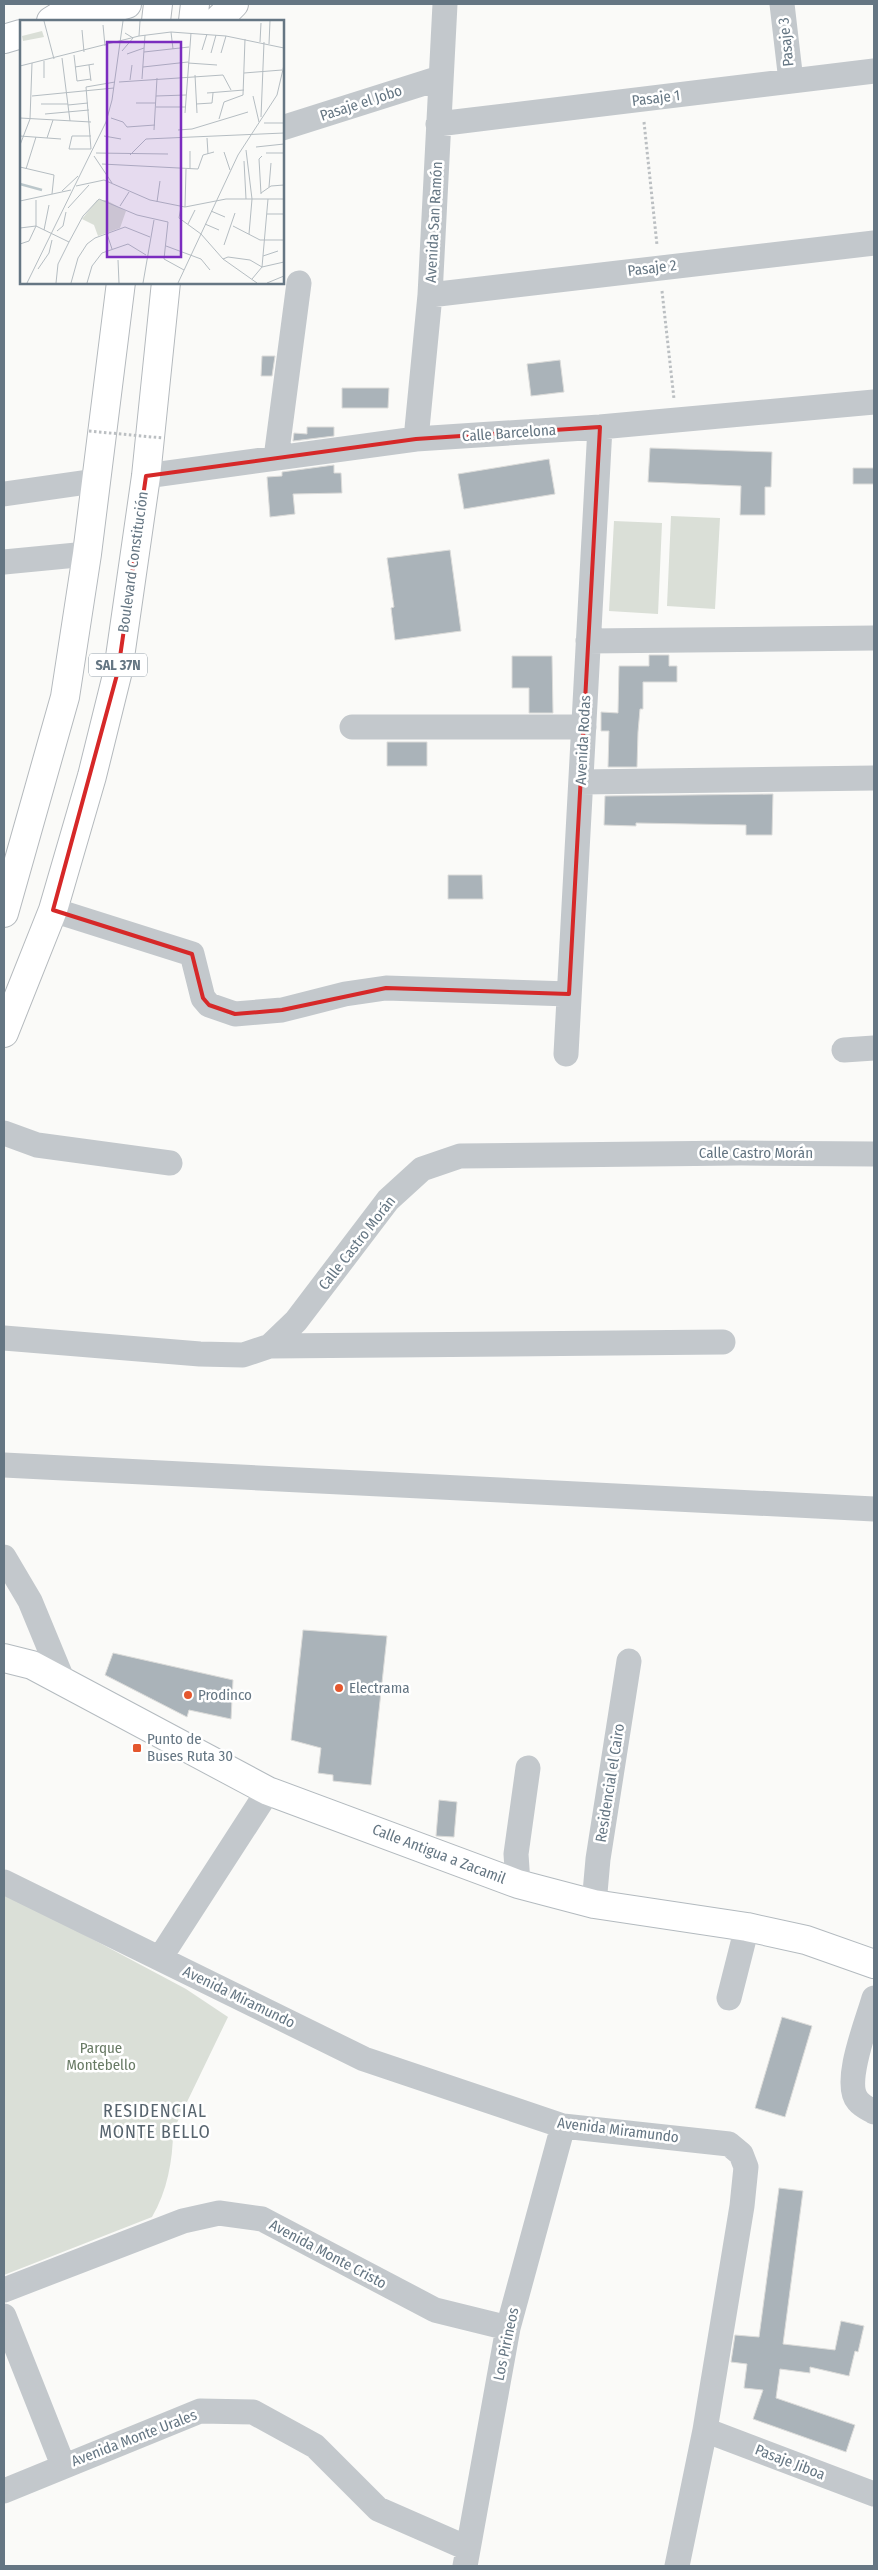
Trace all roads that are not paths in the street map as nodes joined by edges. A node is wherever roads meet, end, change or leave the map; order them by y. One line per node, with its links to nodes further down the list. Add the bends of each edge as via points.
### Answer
1 (79, 4): 8 (main road)
2 (127, 4): 9 (main road)
3 (158, 4): 10 (main road)
4 (195, 4): 11 (main road)
5 (234, 4): 12 (main road)
6 (445, 4): 16 (street, Avenida San Ramón)
7 (782, 4): 17 (street, Pasaje 3)
8 (53, 20)
9 (69, 20)
10 (156, 20)
11 (193, 20)
12 (218, 20)
13 (20, 34): 14 (main road)
14 (4, 39)
15 (874, 71): 17 (street, Pasaje 1)
16 (440, 78): 18 (street, Avenida San Ramón); 19 (street, Pasaje el Jobo)
17 (791, 81): 18 (street, Pasaje 1)
18 (438, 124): 24 (street, Avenida San Ramón)
19 (284, 127)
20 (874, 243): 24 (street, Pasaje 2)
21 (299, 283): 28 (street)
22 (121, 284): 30 (main road, SAL 37N)
23 (166, 284): 29 (main road, Boulevard Constitución / SAL 37N)
24 (430, 295): 27 (street, Avenida San Ramón)
25 (874, 402): 26 (street, Calle Barcelona)
26 (600, 427): 27 (street, Calle Barcelona); 35 (street, Avenida Rodas)
27 (416, 439): 28 (street, Calle Barcelona)
28 (276, 458): 29 (street, Calle Barcelona)
29 (146, 476): 40 (main road, Boulevard Constitución / SAL 37N, via 118,671)
30 (95, 481): 31 (street); 32 (main road, SAL 37N)
31 (4, 494)
32 (88, 554): 33 (street); 41 (main road, SAL 37N, via 65,697)
33 (4, 562)
34 (874, 638): 35 (street)
35 (588, 641): 37 (street, Avenida Rodas)
36 (352, 727): 37 (street)
37 (584, 727): 39 (street, Avenida Rodas)
38 (874, 778): 39 (street)
39 (580, 782): 42 (street, Avenida Rodas)
40 (54, 910): 42 (street, via 192,954 203,998 208,1005 235,1014 282,1010 345,994 386,988); 43 (main road, Boulevard Constitución / SAL 37N)
41 (4, 913)
42 (569, 994): 46 (street, Avenida Rodas)
43 (4, 1033)
44 (874, 1048): 45 (street)
45 (844, 1050)
46 (566, 1054)
47 (4, 1134): 49 (street, via 38,1145)
48 (874, 1154): 52 (street, Calle Castro Morán, via 460,1156 422,1169 388,1200 296,1321)
49 (170, 1164)
50 (4, 1338): 52 (street, Calle Castro Morán, via 243,1356)
51 (723, 1342): 52 (street)
52 (270, 1346)
53 (4, 1465): 54 (street)
54 (874, 1509)
55 (4, 1557): 60 (street, via 30,1601)
56 (4, 1658): 58 (main road, Calle Antigua a Zacamil)
57 (630, 1661): 65 (street, Residencial el Cairo, via 598,1859)
58 (32, 1665): 59 (main road); 60 (main road, Calle Antigua a Zacamil)
59 (4, 1667)
60 (63, 1681): 62 (main road, Calle Antigua a Zacamil)
61 (528, 1768): 64 (street, via 516,1854)
62 (268, 1791): 64 (main road, Calle Antigua a Zacamil); 67 (street)
63 (4, 1882): 67 (street, Avenida Miramundo)
64 (518, 1884): 65 (main road, Calle Antigua a Zacamil)
65 (594, 1904): 66 (main road, Calle Antigua a Zacamil)
66 (747, 1927): 68 (main road, Calle Antigua a Zacamil, via 806,1940); 69 (street)
67 (160, 1958): 72 (street, Avenida Miramundo, via 364,2059)
68 (874, 1964)
69 (730, 1998)
70 (874, 1998): 71 (street, via 852,2086 857,2101)
71 (874, 2112)
72 (562, 2126): 75 (street, Los Pirineos); 76 (street, Avenida Miramundo, via 729,2144 741,2154 746,2167 742,2206)
73 (4, 2290): 75 (street, Avenida Monte Cristo, via 183,2221 219,2213 262,2219 435,2310)
74 (4, 2316): 77 (street)
75 (508, 2328): 80 (street, Los Pirineos)
76 (705, 2430): 79 (street, Pasaje Jiboa); 81 (street, Avenida Miramundo)
77 (63, 2465): 78 (street, Avenida Monte Urales); 80 (street, Avenida Monte Urales, via 200,2411 253,2412 315,2446 378,2509)
78 (4, 2491)
79 (874, 2494)
80 (466, 2557)
81 (677, 2566)

